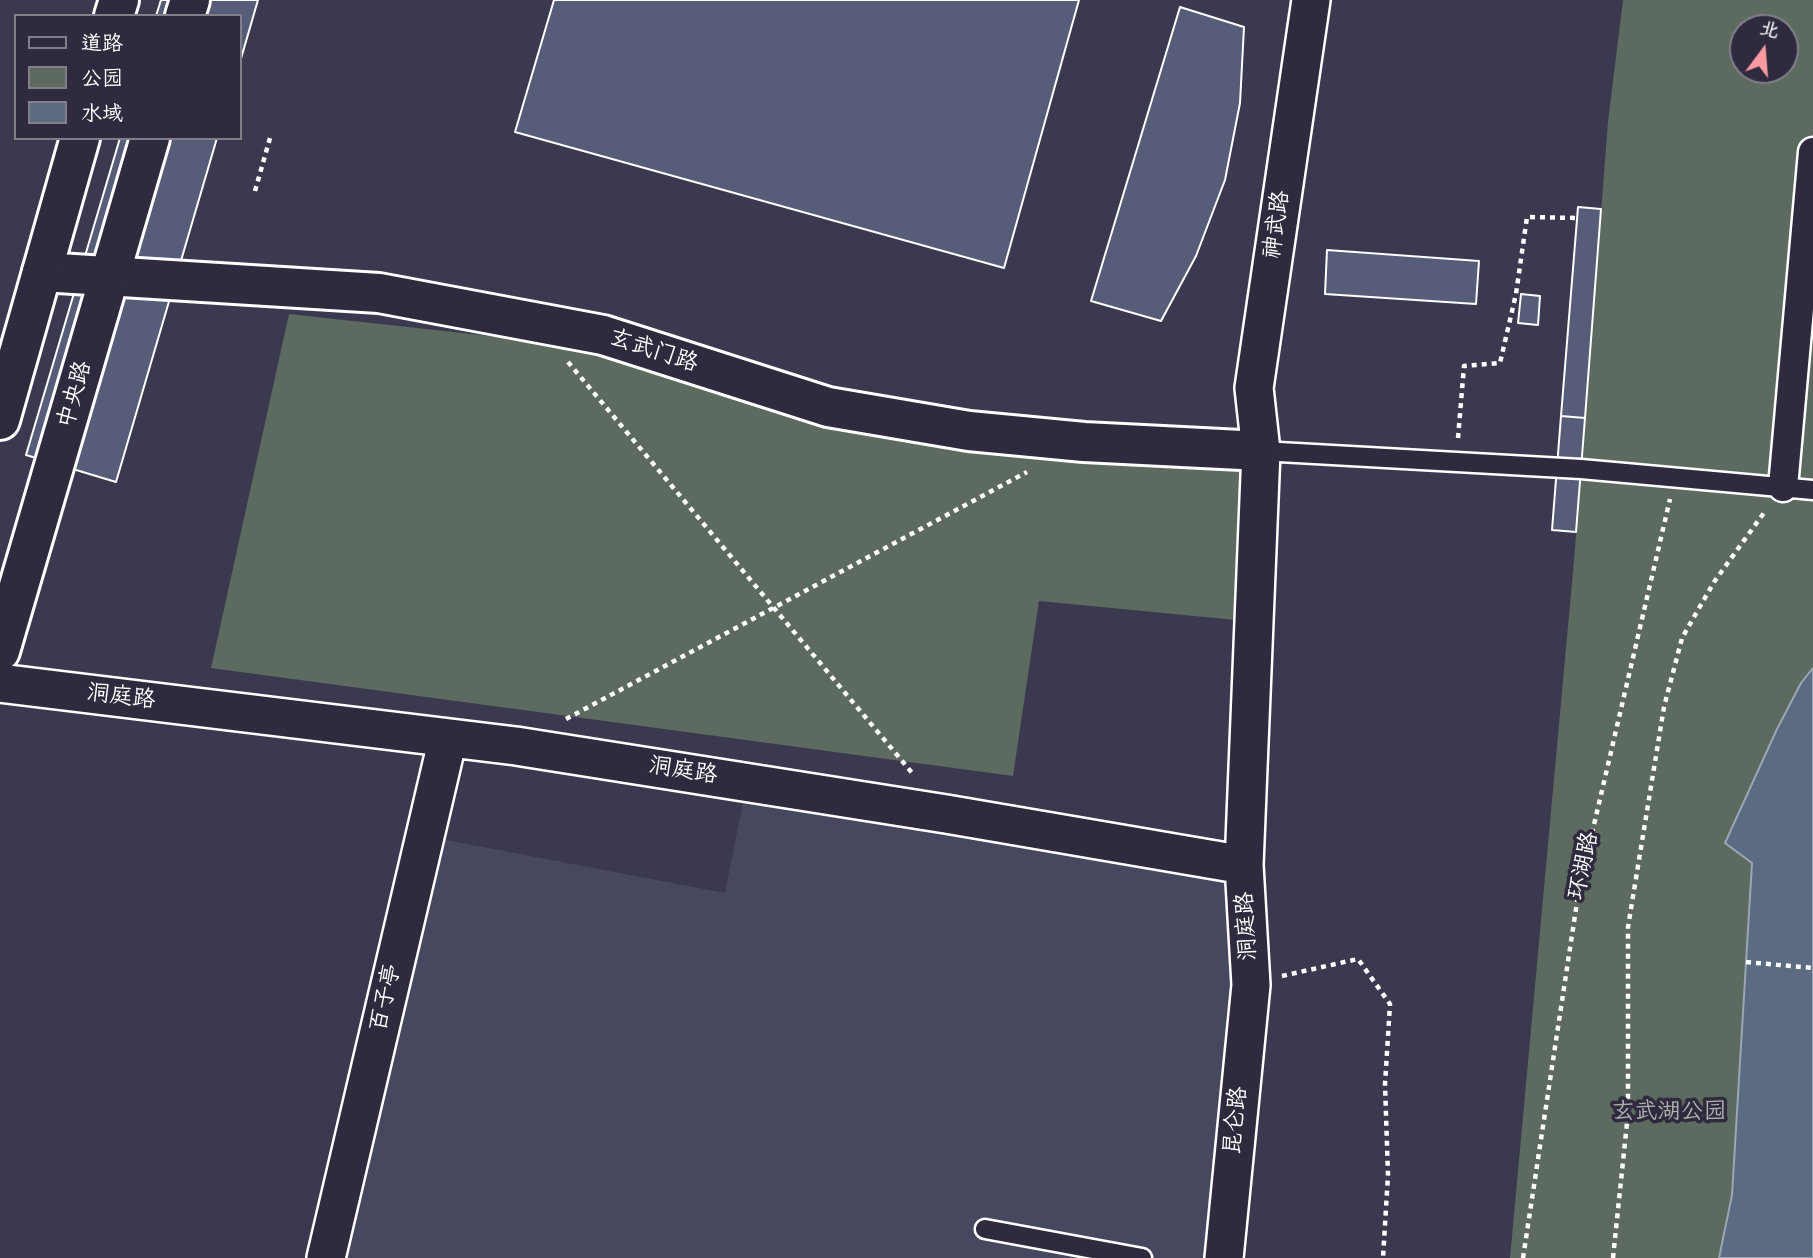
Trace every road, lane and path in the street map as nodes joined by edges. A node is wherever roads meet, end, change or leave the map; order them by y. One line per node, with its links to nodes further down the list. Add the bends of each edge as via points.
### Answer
1 (1311, 0): 12 (street, 神武路, via 1254,388)
2 (270, 138): 6 (path)
3 (79, 140): 8 (street)
4 (149, 140): 9 (street, 中央路)
5 (1813, 152): 16 (street)
6 (255, 191)
7 (1578, 218): 13 (path, via 1527,217 1500,363 1464,366)
8 (42, 272): 9 (street, 玄武门路); 11 (street)
9 (111, 276): 10 (street, 玄武门路, via 379,293); 19 (street, 中央路)
10 (534, 321): 12 (street, 玄武门路, via 603,335 828,407 969,431); 18 (path)
11 (0, 420)
12 (1261, 451): 13 (lane); 24 (street, 神武路)
13 (1456, 462): 15 (lane)
14 (1036, 467): 18 (path)
15 (1674, 478): 16 (lane); 33 (path, 环湖路, via 1579,889)
16 (1783, 487): 17 (lane); 34 (path, via 1714,582 1682,638 1664,707 1628,927 1628,1113)
17 (1813, 490)
18 (773, 607): 21 (path); 23 (path)
19 (0, 651)
20 (0, 683): 22 (street, 洞庭路)
21 (565, 720)
22 (448, 738): 23 (street, 洞庭路); 29 (street, 百子亭)
23 (946, 814): 24 (street, 洞庭路)
24 (1244, 865): 27 (street, 洞庭路)
25 (1746, 962): 26 (path)
26 (1813, 968)
27 (1251, 985): 31 (street, 昆仑路); 32 (path, via 1358,959 1390,1004)
28 (985, 1229): 30 (lane)
29 (326, 1258)
30 (1142, 1258)
31 (1224, 1258)
32 (1383, 1258)
33 (1523, 1258)
34 (1613, 1258)

